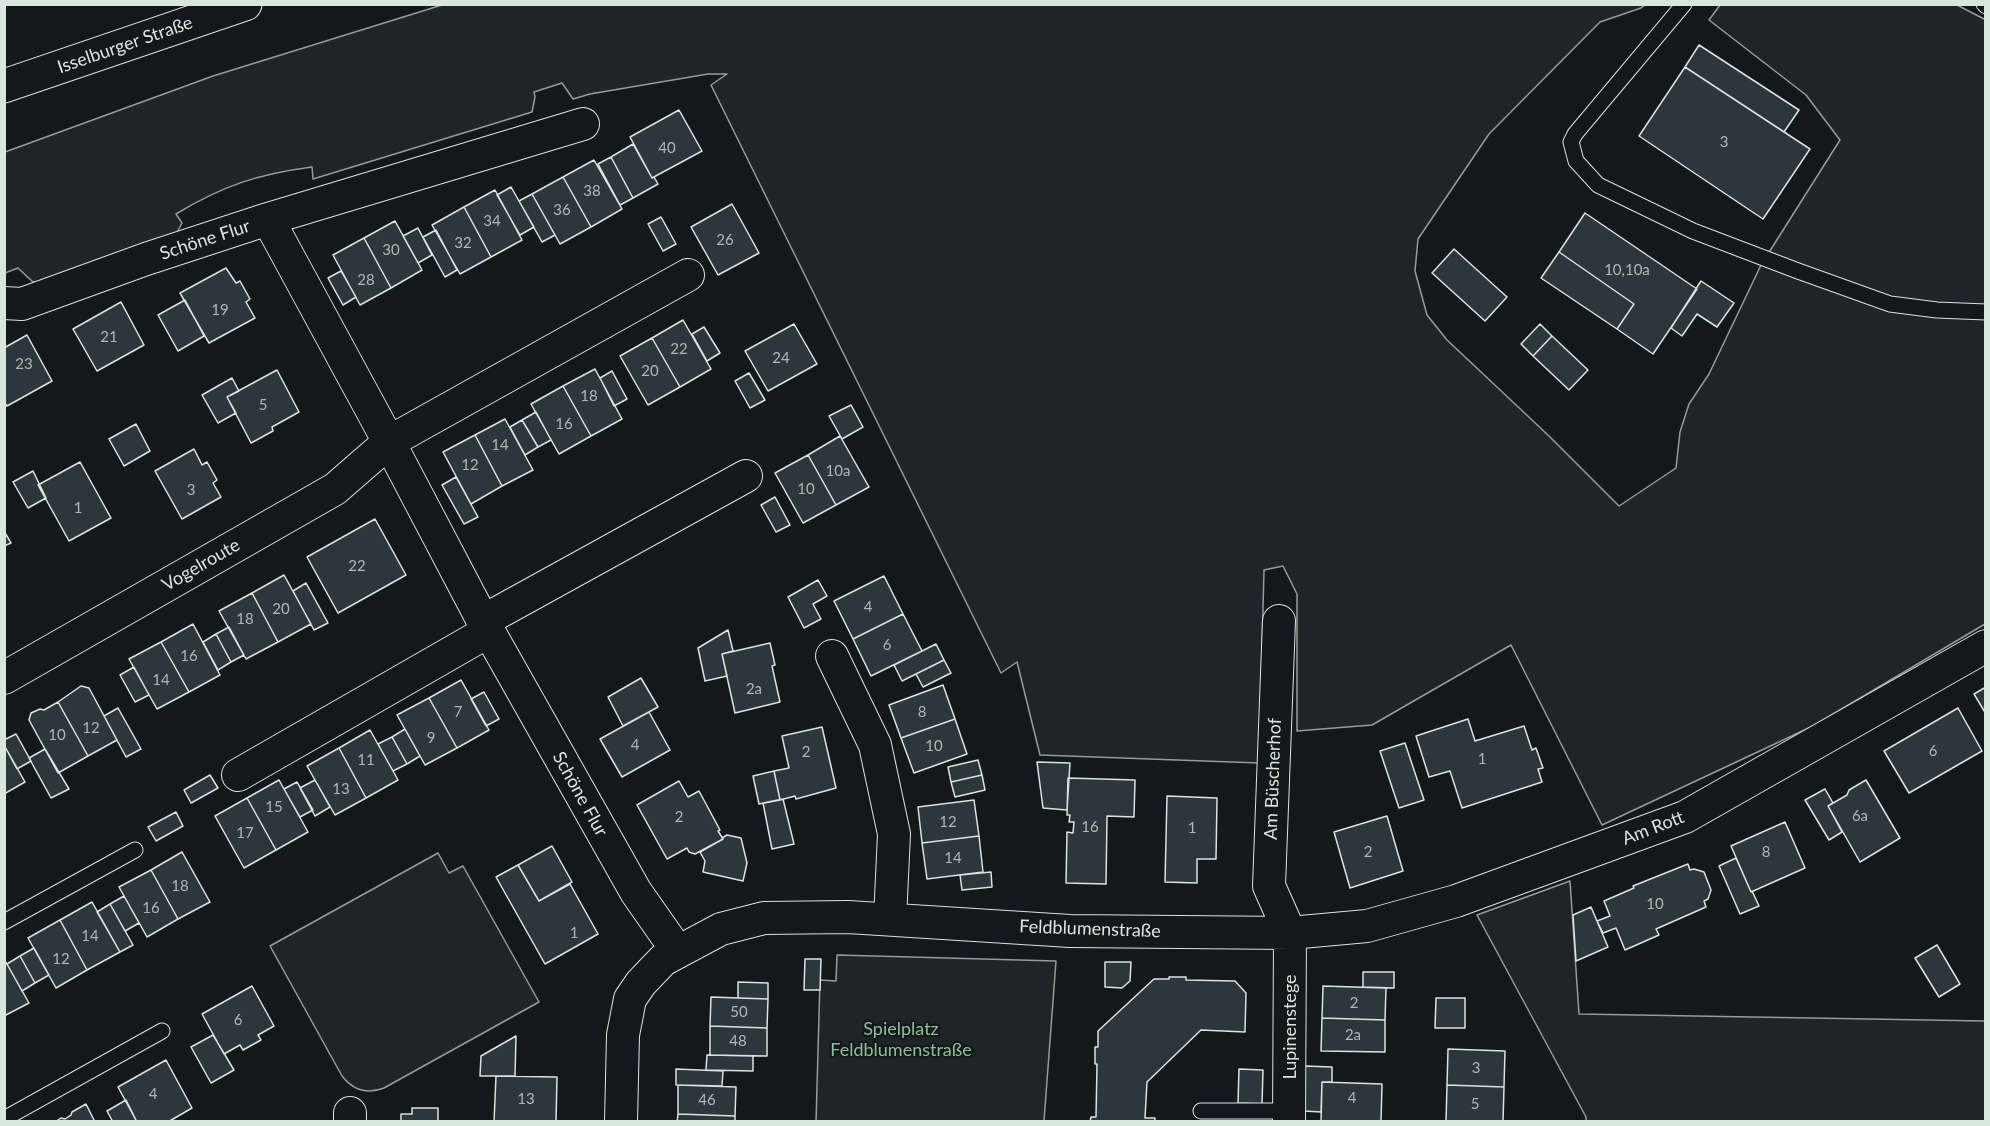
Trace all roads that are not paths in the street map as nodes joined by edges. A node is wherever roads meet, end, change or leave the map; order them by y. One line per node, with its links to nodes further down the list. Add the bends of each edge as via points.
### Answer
1 (245, 4): 3 (main road, Isselburger Straße)
2 (1684, 4): 8 (lane, via 1575,134 1572,142 1576,161 1598,185 1693,231 1890,304)
3 (4, 86)
4 (583, 124): 5 (street)
5 (268, 219): 7 (street, Schöne Flur, via 22,304); 9 (street, Schöne Flur)
6 (688, 275): 9 (street)
7 (4, 303)
8 (1986, 312)
9 (389, 442): 12 (street, Schöne Flur); 15 (street, Vogelroute, via 335,489)
10 (746, 476): 12 (street)
11 (1279, 621): 20 (street, Am Büscherhof, via 1269,886)
12 (486, 626): 16 (street); 21 (street, Schöne Flur, via 636,892)
13 (1986, 646): 20 (street, Am Rott, via 1685,817 1456,901 1366,926)
14 (832, 656): 18 (street, via 875,745 894,834)
15 (4, 678)
16 (238, 775)
17 (135, 850): 19 (lane)
18 (890, 918): 20 (street, Feldblumenstraße, via 1059,930); 21 (street, Feldblumenstraße, via 764,918 721,929)
19 (4, 922)
20 (1290, 933): 24 (street, Lupinenstege)
21 (678, 952): 26 (street, Feldblumenstraße, via 663,960 630,999 623,1035)
22 (162, 1031): 25 (lane)
23 (1202, 1111): 24 (lane)
24 (1289, 1116)
25 (4, 1119)
26 (621, 1122)

